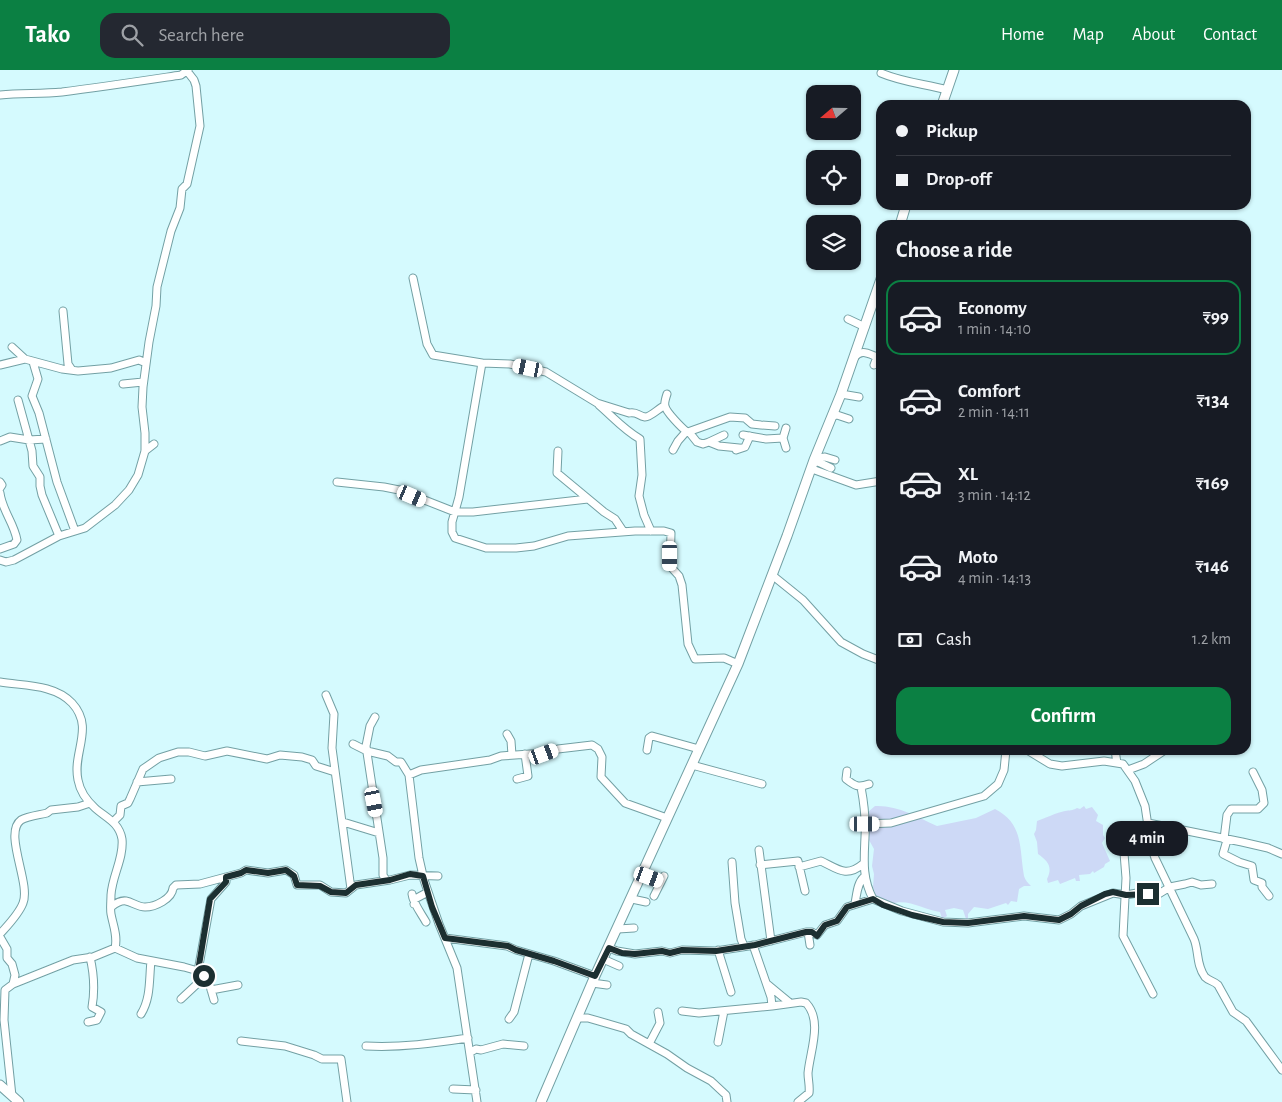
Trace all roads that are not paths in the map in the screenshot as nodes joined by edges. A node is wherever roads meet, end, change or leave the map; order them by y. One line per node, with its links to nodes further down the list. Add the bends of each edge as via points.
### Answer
1 (187, 70): 5 (street, via 181,75 126,84); 18 (street, via 194,80 200,126 187,184 182,189 180,208 159,273)
2 (954, 70): 4 (street)
3 (880, 73): 4 (street)
4 (947, 90): 6 (street)
5 (0, 95)
6 (944, 100)
7 (413, 278): 19 (street, via 427,344 433,355)
8 (876, 294): 11 (street)
9 (63, 312): 22 (street, via 68,364)
10 (848, 318): 11 (street)
11 (865, 327): 15 (street)
12 (12, 347): 14 (street)
13 (876, 357): 15 (street, via 862,351)
14 (25, 359): 17 (street); 21 (street)
15 (852, 359): 26 (street)
16 (876, 359): 20 (street)
17 (33, 362): 22 (street); 37 (street, via 38,379 32,396)
18 (146, 363): 22 (street, via 139,360 98,370); 23 (street)
19 (482, 363): 29 (street, via 510,364 546,372); 58 (street)
20 (874, 364)
21 (0, 365)
22 (72, 370)
23 (143, 382): 24 (street); 45 (street)
24 (123, 384)
25 (667, 394): 30 (street)
26 (841, 394): 27 (street); 31 (street)
27 (858, 397)
28 (18, 400): 39 (street)
29 (596, 403): 30 (street, via 644,417); 61 (street, via 640,439 642,475 639,496)
30 (664, 406): 35 (street, via 674,421)
31 (832, 416): 32 (street); 48 (street)
32 (849, 418)
33 (775, 426): 35 (street, via 761,426 745,418 730,417)
34 (786, 428): 38 (street)
35 (688, 432): 41 (street, via 697,442); 44 (street)
36 (724, 436): 41 (street)
37 (46, 438): 39 (street); 59 (street, via 57,482)
38 (783, 438): 41 (street, via 746,436 745,447 737,449); 43 (street)
39 (29, 440): 40 (street, via 10,436); 62 (street, via 33,466 40,477 42,495)
40 (0, 441)
41 (709, 442)
42 (154, 444): 45 (street)
43 (786, 448)
44 (673, 450)
45 (145, 451): 55 (street, via 138,475)
46 (558, 451): 56 (street, via 557,473)
47 (835, 460): 48 (street, via 825,457)
48 (814, 463): 49 (street); 52 (street, via 856,485); 65 (street)
49 (831, 468)
50 (0, 482): 53 (street)
51 (337, 482): 58 (street, via 399,490)
52 (876, 483)
53 (0, 488)
54 (0, 493): 63 (street, via 17,540)
55 (121, 499): 57 (street); 59 (street, via 85,528)
56 (588, 499): 58 (street); 60 (street, via 615,519)
57 (130, 502)
58 (455, 512): 60 (street, via 452,532 456,538 486,548 534,546 568,536)
59 (75, 531): 62 (street)
60 (624, 531): 61 (street)
61 (650, 531): 67 (street, via 671,533 670,566 682,585 688,644 696,659 724,658)
62 (58, 536): 64 (street)
63 (0, 549)
64 (2, 563)
65 (772, 575): 66 (street, via 803,600 841,642); 67 (street)
66 (876, 659)
67 (738, 664): 73 (street)
68 (0, 682): 95 (street, via 56,691 80,714 83,728 78,778 82,794)
69 (326, 695): 85 (street, via 334,714 332,748)
70 (375, 717): 75 (street, via 367,737)
71 (507, 734): 77 (street)
72 (353, 744): 75 (street)
73 (699, 749): 74 (street, via 652,736); 83 (street)
74 (647, 750)
75 (367, 752): 88 (street, via 401,762); 101 (street)
76 (526, 754): 77 (street); 90 (street, via 528,776); 96 (street, via 594,746 602,756 601,777 622,800)
77 (512, 755): 88 (street)
78 (1006, 755): 100 (street, via 998,784 984,796 891,823)
79 (1035, 755): 82 (street, via 1050,764 1062,766 1092,761)
80 (1116, 755): 82 (street)
81 (1158, 755): 84 (street)
82 (1117, 763): 84 (street)
83 (692, 765): 92 (street); 96 (street)
84 (1128, 770): 99 (street, via 1145,806)
85 (335, 772): 91 (street, via 302,757 280,755 266,759 227,751 205,756 178,752 159,758 143,769); 98 (street)
86 (847, 772): 94 (street, via 846,779 855,786)
87 (1253, 772): 103 (street, via 1264,803 1258,809 1230,809)
88 (408, 775): 111 (street)
89 (171, 779): 91 (street)
90 (517, 779)
91 (137, 782): 97 (street, via 128,803 120,806 120,815)
92 (762, 784)
93 (869, 784): 94 (street)
94 (861, 786): 100 (street)
95 (90, 802): 97 (street); 135 (street, via 50,810 17,824 14,840 24,903)
96 (667, 818): 110 (street)
97 (113, 822): 130 (street, via 122,837 122,850 111,892)
98 (342, 822): 101 (street); 118 (street)
99 (1148, 823): 103 (street); 117 (street, via 1154,854)
100 (865, 824): 107 (street)
101 (379, 833): 115 (street)
102 (1120, 840): 122 (street, via 1126,870)
103 (1225, 840): 105 (street); 124 (street, via 1223,854 1234,854 1240,862 1252,866 1254,880 1262,883)
104 (759, 850): 108 (street)
105 (1282, 854)
106 (732, 862): 140 (street, via 735,903)
107 (863, 864): 109 (street, via 850,872 835,870 821,861); 114 (street)
108 (760, 865): 109 (street, via 798,861); 137 (street)
109 (799, 867): 119 (street)
110 (642, 875): 123 (street, via 663,879); 125 (street)
111 (423, 876): 112 (street); 115 (street, via 410,874); 120 (street)
112 (438, 876)
113 (226, 877): 118 (street, via 246,870 268,873 286,870 294,876 297,885 320,886 331,892 346,893); 130 (street, via 200,884 176,885 170,896 154,905 143,907 126,901); 149 (street, via 226,882 210,899)
114 (864, 877): 126 (street); 128 (street, via 857,888)
115 (386, 880): 118 (street, via 356,885)
116 (1212, 884): 117 (street, via 1192,882)
117 (1170, 888): 122 (street, via 1156,896); 176 (street, via 1198,947 1198,961 1204,975 1218,985 1233,1012 1246,1021)
118 (351, 889)
119 (805, 891)
120 (428, 892): 129 (street, via 416,899); 136 (street)
121 (412, 894): 129 (street)
122 (1126, 895): 126 (street, via 1105,894 1059,920 1024,916 968,923 943,922 912,915); 157 (street, via 1123,936)
123 (654, 896)
124 (1269, 896)
125 (632, 899): 127 (street); 133 (street)
126 (873, 899): 128 (street)
127 (646, 902)
128 (855, 903): 134 (street, via 844,909 837,921 825,925 817,936)
129 (414, 905): 131 (street)
130 (111, 907): 141 (street)
131 (426, 922)
132 (634, 928): 133 (street)
133 (618, 929): 142 (street)
134 (808, 932): 137 (street); 139 (street)
135 (0, 936): 151 (street, via 15,975)
136 (445, 938): 144 (street, via 508,946); 169 (street, via 457,968)
137 (771, 941): 138 (street)
138 (753, 945): 140 (street); 152 (street)
139 (810, 945)
140 (744, 946): 143 (street)
141 (115, 948): 145 (street); 147 (street)
142 (609, 948): 143 (street, via 635,954); 146 (street)
143 (718, 950): 156 (street)
144 (529, 954): 150 (street); 167 (street, via 514,1012)
145 (90, 958): 151 (street, via 73,960); 168 (street, via 94,980 92,1007 101,1012 97,1020)
146 (603, 959): 148 (street); 150 (street)
147 (151, 961): 149 (street); 165 (street, via 148,999)
148 (619, 966)
149 (200, 973): 155 (street); 158 (street, via 196,984)
150 (594, 980): 154 (street); 166 (street)
151 (13, 984): 180 (street, via 5,990 4,1020)
152 (766, 984): 160 (street); 161 (street)
153 (238, 986): 155 (street)
154 (607, 986)
155 (211, 990): 159 (street)
156 (732, 992)
157 (1153, 994)
158 (180, 999)
159 (214, 1000)
160 (790, 1003): 161 (street); 185 (street, via 806,1003 815,1028 808,1074 809,1093)
161 (772, 1006): 163 (street)
162 (682, 1011): 163 (street)
163 (724, 1011): 171 (street)
164 (658, 1012): 172 (street, via 660,1023)
165 (141, 1014)
166 (577, 1018): 172 (street, via 626,1029); 183 (street)
167 (509, 1019)
168 (88, 1022)
169 (468, 1038): 173 (street); 175 (street)
170 (241, 1041): 181 (street, via 285,1046 322,1059 341,1059)
171 (718, 1042)
172 (650, 1044): 184 (street, via 715,1084 726,1095)
173 (366, 1046)
174 (524, 1046): 175 (street, via 503,1044)
175 (471, 1052): 179 (street)
176 (1282, 1070)
177 (0, 1085): 180 (street)
178 (453, 1089): 179 (street)
179 (476, 1090): 182 (street)
180 (16, 1099)
181 (347, 1102)
182 (477, 1102)
183 (541, 1102)
184 (727, 1102)
185 (798, 1102)

